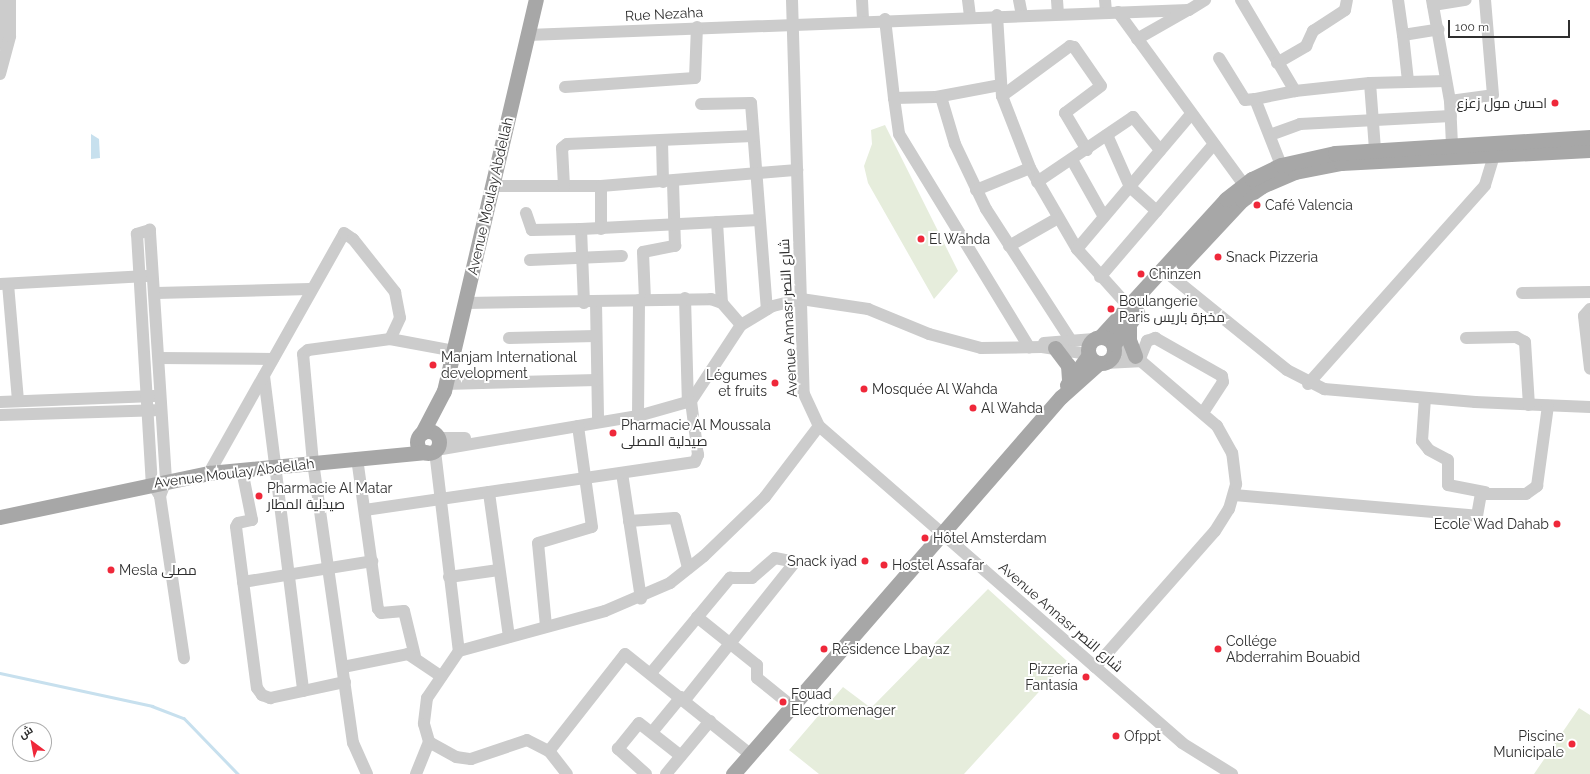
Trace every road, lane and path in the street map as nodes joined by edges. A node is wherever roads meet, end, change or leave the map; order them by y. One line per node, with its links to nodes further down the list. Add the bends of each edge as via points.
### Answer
1 (3, 0): 32 (street)
2 (10, 0): 35 (street, via 10,36)
3 (536, 0): 29 (main road, Avenue Moulay Abdellah)
4 (792, 0): 26 (street, Avenue Annasr شارع النصر)
5 (862, 0): 25 (street)
6 (968, 0): 23 (street)
7 (1019, 0): 22 (street)
8 (1057, 0): 20 (street)
9 (1105, 0): 19 (street)
10 (1206, 0): 18 (street)
11 (1241, 0): 34 (street)
12 (1347, 0): 34 (street, via 1345,10 1313,30 1306,46)
13 (1398, 0): 30 (street)
14 (1466, 0): 16 (street)
15 (1485, 0): 45 (street, via 1493,95)
16 (1432, 3): 28 (street)
17 (1168, 5): 18 (street, Rue Nezaha); 19 (street, Rue Nezaha)
18 (1189, 10): 31 (street)
19 (1112, 12): 20 (street, Rue Nezaha); 31 (street)
20 (1058, 13): 22 (street, Rue Nezaha)
21 (997, 15): 22 (street, Rue Nezaha); 23 (street, Rue Nezaha); 40 (street)
22 (1022, 15)
23 (970, 16): 24 (street, Rue Nezaha)
24 (885, 19): 25 (street, Rue Nezaha); 43 (street)
25 (862, 20): 26 (street, Rue Nezaha)
26 (792, 24): 27 (street, Rue Nezaha); 65 (street, Avenue Annasr شارع النصر)
27 (697, 27): 29 (street, Rue Nezaha); 39 (street, via 696,78)
28 (1439, 29): 30 (street); 37 (street)
29 (528, 35): 70 (main road, Avenue Moulay Abdellah)
30 (1403, 35): 36 (street)
31 (1137, 39): 47 (street)
32 (0, 44)
33 (1218, 58): 44 (street, via 1245,100)
34 (1277, 63): 41 (street)
35 (0, 74)
36 (1408, 81): 37 (street); 38 (street)
37 (1446, 81): 45 (street)
38 (1370, 83): 41 (street); 49 (street)
39 (565, 88)
40 (1002, 90): 42 (street); 56 (street, via 1070,46 1074,47 1101,86 1065,113); 64 (street)
41 (1295, 91): 44 (street)
42 (940, 96): 43 (street); 74 (street, via 955,144)
43 (894, 98): 115 (street, via 899,134)
44 (1255, 99): 51 (street)
45 (1450, 101): 48 (street)
46 (701, 104): 52 (street, via 749,101)
47 (1191, 114): 55 (street); 57 (street)
48 (1451, 116): 49 (street); 59 (street)
49 (1373, 120): 51 (street, via 1300,124); 58 (street)
50 (1107, 135): 56 (street); 57 (street, via 1136,117); 73 (street)
51 (1270, 135): 63 (street)
52 (753, 136): 54 (street); 66 (street)
53 (1590, 138): 59 (main road)
54 (662, 141): 67 (street); 71 (street, via 565,145)
55 (1214, 144): 69 (street); 75 (street)
56 (1087, 150): 62 (street)
57 (1160, 150): 73 (street)
58 (1375, 150): 59 (main road); 63 (main road, via 1324,154)
59 (1455, 150): 61 (main road); 91 (main road, via 1326,165 1273,180 1236,206)
60 (1590, 150): 61 (main road)
61 (1494, 155): 126 (street, via 1485,185)
62 (1072, 160): 68 (street); 77 (street)
63 (1281, 165): 69 (main road)
64 (1030, 168): 68 (street); 74 (street)
65 (797, 170): 66 (street); 99 (street, Avenue Annasr شارع النصر)
66 (754, 175): 67 (street); 79 (street)
67 (668, 182): 72 (street); 81 (street)
68 (1037, 182): 78 (street)
69 (1244, 185): 104 (main road, via 1210,216)
70 (493, 186): 71 (street); 101 (main road, Avenue Moulay Abdellah)
71 (564, 186): 72 (street)
72 (601, 186): 83 (street)
73 (1130, 187): 75 (street); 77 (street)
74 (976, 190): 84 (street)
75 (1157, 211): 92 (street)
76 (526, 212): 82 (street, via 532,230)
77 (1104, 217): 85 (street)
78 (1058, 218): 84 (street); 85 (street)
79 (759, 220): 80 (street); 105 (street)
80 (717, 222): 81 (street); 103 (street)
81 (675, 224): 83 (street); 100 (street, via 674,248 643,252)
82 (581, 229): 83 (street); 87 (street)
83 (601, 229)
84 (1009, 246): 113 (street)
85 (1077, 249): 92 (street)
86 (622, 256): 87 (street)
87 (582, 258): 88 (street); 102 (street)
88 (530, 260)
89 (140, 276): 90 (street); 90 (street, via 136,234 150,230); 93 (street); 128 (street)
90 (154, 276): 96 (street)
91 (1171, 276): 107 (main road); 126 (street)
92 (1100, 277): 104 (street)
93 (4, 284): 132 (street)
94 (310, 289): 96 (street); 112 (street, via 340,236 348,234 398,299 400,318); 119 (street)
95 (1590, 292): 97 (street)
96 (156, 293): 118 (street)
97 (1522, 293)
98 (685, 298): 100 (street); 103 (street); 134 (street)
99 (801, 299): 105 (street); 115 (street, via 868,309 929,334 981,348); 145 (street, Avenue Annasr شارع النصر, via 804,394)
100 (642, 300): 102 (street); 142 (street)
101 (465, 303): 102 (street); 117 (main road, Avenue Moulay Abdellah)
102 (590, 303): 109 (street)
103 (722, 303): 108 (street)
104 (1130, 308): 114 (main road)
105 (767, 309): 108 (street)
106 (1590, 309): 122 (street, via 1584,316)
107 (1129, 324): 114 (main road); 121 (main road, via 1129,340)
108 (741, 325): 134 (street)
109 (596, 336): 110 (street); 125 (street)
110 (509, 338)
111 (1466, 338): 135 (street, via 1522,339 1526,347)
112 (390, 339): 117 (street); 150 (street, via 308,350 303,354)
113 (1070, 339): 114 (street); 115 (street)
114 (1106, 341): 120 (main road); 120 (main road, via 1114,354); 121 (street)
115 (1029, 347): 116 (street)
116 (1055, 348): 120 (street); 124 (main road, via 1068,365)
117 (454, 351): 127 (main road, Avenue Moulay Abdellah)
118 (159, 358): 119 (street); 129 (street)
119 (273, 359): 123 (street)
120 (1095, 359): 121 (street); 124 (main road); 130 (main road)
121 (1137, 359): 140 (street); 140 (street, via 1147,342 1155,338 1222,376 1223,382)
122 (1590, 369)
123 (264, 376): 151 (street); 153 (street)
124 (1069, 379): 130 (main road)
125 (597, 380): 127 (street); 143 (street)
126 (1308, 384): 131 (street, via 1335,391)
127 (445, 388): 146 (main road, Avenue Moulay Abdellah); 147 (main road, Avenue Moulay Abdellah, via 444,412)
128 (147, 396): 129 (street); 132 (street); 139 (street)
129 (161, 396): 138 (street)
130 (1061, 397): 164 (main road)
131 (1425, 398): 135 (street); 158 (street, via 1422,442 1429,450 1448,460 1448,486)
132 (18, 401): 133 (street)
133 (0, 402)
134 (689, 402): 142 (street); 154 (street, via 697,460)
135 (1529, 405): 136 (street)
136 (1548, 406): 137 (street); 158 (street, via 1537,486 1526,494)
137 (1590, 407)
138 (162, 410): 139 (street); 156 (street)
139 (147, 411): 141 (street); 156 (street)
140 (1204, 411): 159 (street, via 1232,453 1237,473)
141 (0, 415)
142 (638, 416): 143 (street)
143 (598, 422): 144 (street)
144 (578, 426): 147 (street); 155 (street)
145 (819, 426): 164 (street, Avenue Annasr شارع النصر, via 846,454); 167 (street, via 765,497)
146 (421, 435): 147 (main road, via 419,446); 148 (main road, Avenue Moulay Abdellah)
147 (433, 446): 148 (main road, Avenue Moulay Abdellah); 160 (street)
148 (375, 456): 149 (main road, Avenue Moulay Abdellah)
149 (357, 458): 150 (main road, Avenue Moulay Abdellah); 161 (street)
150 (313, 463): 151 (main road, Avenue Moulay Abdellah); 166 (street)
151 (274, 465): 152 (main road, Avenue Moulay Abdellah); 169 (street)
152 (242, 470): 153 (main road, Avenue Moulay Abdellah); 171 (street, via 252,520 238,523 236,528)
153 (209, 473): 156 (main road, Avenue Moulay Abdellah)
154 (622, 473): 155 (street); 163 (street)
155 (586, 479): 157 (street); 174 (street, via 591,529 543,539 538,543)
156 (159, 481): 162 (main road, Avenue Moulay Abdellah); 179 (street)
157 (489, 492): 160 (street); 168 (street)
158 (1485, 492): 159 (street, via 1479,497 1479,514 1474,516)
159 (1234, 495): 181 (street, via 1215,530)
160 (438, 500): 161 (street); 170 (street)
161 (365, 510): 165 (street)
162 (0, 517)
163 (629, 520): 167 (street, via 675,518); 172 (street)
164 (945, 534): 181 (street, Avenue Annasr شارع النصر); 187 (main road)
165 (372, 561): 166 (street); 178 (street, via 379,611 404,611)
166 (331, 568): 169 (street); 180 (street)
167 (688, 568): 172 (street)
168 (499, 570): 170 (street); 175 (street)
169 (288, 575): 171 (street); 185 (street)
170 (449, 577): 177 (street)
171 (244, 582): 185 (street, via 259,692 270,698)
172 (641, 599): 174 (street)
173 (697, 617): 176 (street); 176 (street, via 733,576 752,578 775,558 795,562); 182 (street)
174 (546, 626): 175 (street)
175 (509, 637): 177 (street)
176 (730, 643): 186 (street); 187 (street, via 757,665 757,678)
177 (458, 651): 183 (street)
178 (415, 656): 180 (street, via 402,654); 183 (street)
179 (184, 658)
180 (343, 667): 184 (street)
181 (1095, 668): 200 (street, Avenue Annasr شارع النصر, via 1182,743)
182 (651, 673): 186 (street); 191 (street, via 624,655)
183 (441, 676): 190 (street, via 433,686 425,710)
184 (346, 682): 185 (street); 194 (street, via 353,743)
185 (303, 691)
186 (683, 698): 188 (street); 189 (street)
187 (793, 707): 192 (main road)
188 (710, 721): 192 (street); 193 (street)
189 (653, 731): 193 (street); 197 (street, via 639,723 618,747 620,752)
190 (428, 742): 191 (street, via 456,757 471,759 519,741 532,742); 195 (street)
191 (549, 751): 196 (street)
192 (750, 754): 199 (main road)
193 (681, 756): 198 (street)
194 (367, 774)
195 (416, 774)
196 (567, 774)
197 (646, 774)
198 (666, 774)
199 (733, 774)
200 (1232, 774)

